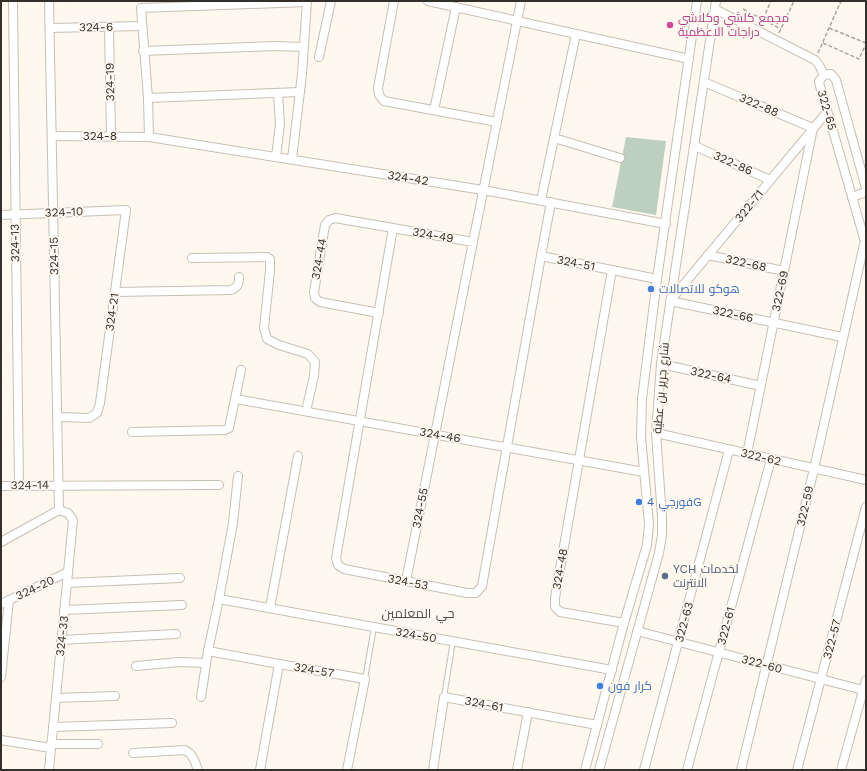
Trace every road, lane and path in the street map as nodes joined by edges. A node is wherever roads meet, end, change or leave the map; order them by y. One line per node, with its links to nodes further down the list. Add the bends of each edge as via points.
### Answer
1 (13, 1): 58 (street, 324-13)
2 (49, 1): 20 (street, 324-15)
3 (331, 1): 29 (street)
4 (394, 1): 37 (street, via 378,88 379,95 384,101)
5 (428, 1): 14 (street)
6 (521, 1): 17 (street)
7 (697, 1): 30 (street, شارع جرير بن عطية)
8 (771, 1): 16 (path)
9 (794, 1): 22 (path)
10 (841, 1): 21 (path)
11 (307, 2): 12 (street); 27 (street)
12 (140, 5): 18 (street)
13 (716, 5): 24 (street); 33 (street, شارع جرير بن عطية)
14 (456, 7): 17 (street); 37 (street)
15 (743, 9): 16 (path)
16 (763, 19): 22 (path)
17 (517, 21): 23 (street); 39 (street)
18 (142, 26): 19 (street, 324-6); 28 (street)
19 (109, 27): 20 (street, 324-6); 42 (street, 324-19)
20 (50, 28): 41 (street, 324-15)
21 (829, 28): 25 (path); 26 (path)
22 (781, 29): 24 (path)
23 (576, 34): 30 (street); 44 (street)
24 (776, 40): 31 (street)
25 (822, 43): 26 (path, via 860,59); 31 (path)
26 (866, 44)
27 (303, 47): 28 (street); 34 (street)
28 (143, 51): 36 (street)
29 (319, 57)
30 (689, 60): 60 (street, شارع جرير بن عطية)
31 (815, 60): 32 (street)
32 (824, 75): 38 (street, 322-65, via 819,81); 50 (street, 322-65, via 831,74 836,80)
33 (704, 82): 40 (street, 322-88); 45 (street, شارع جرير بن عطية)
34 (300, 92): 35 (street); 48 (street)
35 (278, 94): 36 (street); 46 (street, via 280,124)
36 (148, 98): 43 (street)
37 (434, 110): 39 (street)
38 (827, 112): 40 (street, 322-71); 53 (street, 322-65)
39 (497, 122): 51 (street)
40 (813, 128): 49 (street, 322-71); 68 (street, 322-69)
41 (52, 136): 42 (street, 324-8); 57 (street, 324-15)
42 (111, 136): 43 (street, 324-8)
43 (149, 137): 46 (street, 324-42)
44 (554, 138): 47 (street); 54 (street)
45 (695, 146): 49 (street, 322-86); 72 (street, شارع جرير بن عطية)
46 (276, 157): 48 (street, 324-42)
47 (620, 158)
48 (292, 160): 51 (street, 324-42)
49 (770, 180): 64 (street, 322-71)
50 (866, 188)
51 (483, 190): 54 (street, 324-42); 62 (street)
52 (866, 192): 53 (street)
53 (852, 196): 63 (street, 322-65)
54 (541, 200): 55 (street, 324-42)
55 (551, 202): 60 (street, 324-42); 65 (street)
56 (126, 210): 57 (street, 324-10); 71 (street, 324-21)
57 (53, 213): 58 (street, 324-10); 83 (street, 324-15)
58 (15, 214): 59 (street, 324-10); 101 (street, 324-13)
59 (1, 215)
60 (666, 224): 70 (street, شارع جرير بن عطية)
61 (393, 228): 62 (street, 324-49); 73 (street); 73 (street, 324-44, via 335,218 329,220 314,292 315,298 320,302)
62 (473, 242): 87 (street)
63 (865, 243): 76 (street, 322-59)
64 (708, 255): 68 (street, 322-68); 72 (street, 322-71)
65 (541, 256): 67 (street, 324-51); 88 (street, 324-51)
66 (192, 258): 82 (street, via 270,258 264,328 267,339 279,346 308,354 315,362)
67 (612, 270): 70 (street); 93 (street, 324-51)
68 (784, 271): 74 (street, 322-69)
69 (239, 277): 71 (street, via 239,284 231,290)
70 (657, 279): 75 (street, شارع جرير بن عطية)
71 (115, 292): 83 (street, 324-21, via 97,413 89,418)
72 (670, 301): 74 (street, 322-66); 77 (street, شارع جرير بن عطية)
73 (379, 313): 84 (street)
74 (774, 322): 76 (street, 322-66); 80 (street, 322-69)
75 (650, 335): 77 (street); 95 (street, شارع جرير بن عطية, via 642,399 641,437)
76 (842, 337): 94 (street, 322-59)
77 (665, 338): 78 (street, شارع جرير بن عطية)
78 (661, 364): 80 (street, 322-64); 86 (street, شارع جرير بن عطية)
79 (241, 370): 81 (street)
80 (761, 386): 90 (street, 322-69)
81 (236, 399): 82 (street, 324-46); 85 (street, via 229,428 225,430)
82 (306, 411): 84 (street, 324-46)
83 (57, 417): 98 (street, 324-15)
84 (359, 421): 87 (street, 324-46); 109 (street, 324-53, via 336,558 338,565 344,569)
85 (132, 432)
86 (656, 433): 89 (street, 322-62); 107 (street, شارع جرير بن عطية, via 662,534)
87 (435, 434): 88 (street, 324-46); 109 (street, 324-55)
88 (507, 447): 93 (street, 324-46); 109 (street, 324-53, via 482,586 476,593 467,593)
89 (729, 450): 90 (street, 322-62); 122 (street, 322-63)
90 (746, 454): 92 (street, 322-62)
91 (298, 456): 114 (street)
92 (771, 459): 94 (street, 322-62); 124 (street, 322-61)
93 (578, 460): 95 (street, 324-46); 116 (street, 324-48, via 555,607 560,612)
94 (814, 469): 97 (street, 322-62); 128 (street, 322-59)
95 (644, 472): 105 (street, شارع جرير بن عطية, via 649,524)
96 (238, 476): 111 (street, via 233,523)
97 (866, 480)
98 (58, 485): 99 (street, 324-14); 101 (street, 324-14); 103 (street, 324-15)
99 (219, 485)
100 (1, 486): 101 (street, 324-14)
101 (18, 486)
102 (866, 507): 133 (street, 322-57)
103 (59, 510): 104 (street); 106 (street, 324-33, via 68,513 73,520)
104 (1, 542)
105 (641, 569): 107 (street); 116 (street, شارع جرير بن عطية)
106 (68, 572): 110 (street, 324-33); 112 (street, 324-20)
107 (654, 572): 118 (street, شارع جرير بن عطية)
108 (180, 578): 110 (street)
109 (406, 581)
110 (67, 583): 115 (street, 324-33)
111 (219, 599): 114 (street, 324-50); 123 (street)
112 (5, 602): 125 (street)
113 (182, 605): 115 (street)
114 (270, 608): 117 (street, 324-50)
115 (64, 610): 120 (street, 324-33)
116 (624, 623): 130 (street, شارع جرير بن عطية)
117 (374, 627): 121 (street, 324-50); 132 (lane)
118 (637, 631): 122 (street, 322-60); 155 (street, شارع جرير بن عطية)
119 (176, 634): 120 (street)
120 (61, 640): 139 (street, 324-33)
121 (453, 641): 130 (street, 324-50); 138 (lane)
122 (678, 642): 124 (street, 322-60); 156 (street, 322-63)
123 (208, 651): 126 (street); 127 (street)
124 (719, 652): 128 (street, 322-60); 157 (street, 322-61)
125 (2, 661): 131 (street)
126 (206, 663): 129 (street, via 178,662); 137 (street)
127 (279, 664): 132 (street, 324-57); 150 (street, 324-57)
128 (767, 665): 133 (street, 322-60); 158 (street, 322-59)
129 (136, 666)
130 (612, 670): 142 (street, شارع جرير بن عطية)
131 (1, 677)
132 (365, 679): 151 (street)
133 (821, 679): 135 (street, 322-60); 159 (street, 322-57)
134 (866, 680): 135 (street)
135 (863, 690): 160 (street)
136 (115, 696): 139 (street)
137 (201, 697)
138 (444, 697): 140 (street, 324-61); 152 (street)
139 (56, 698): 143 (street, 324-33)
140 (528, 712): 142 (street, 324-61); 153 (street)
141 (172, 723): 143 (street)
142 (596, 724): 154 (street, شارع جرير بن عطية)
143 (53, 727): 146 (street, 324-33)
144 (1, 740): 146 (street)
145 (98, 744): 146 (street)
146 (51, 746): 148 (street, 324-33)
147 (133, 753): 149 (street, via 185,750 190,752)
148 (49, 770)
149 (198, 770)
150 (260, 770)
151 (347, 770)
152 (433, 770)
153 (517, 770)
154 (585, 770)
155 (599, 770)
156 (644, 770)
157 (687, 770)
158 (742, 770)
159 (797, 770)
160 (841, 770)

